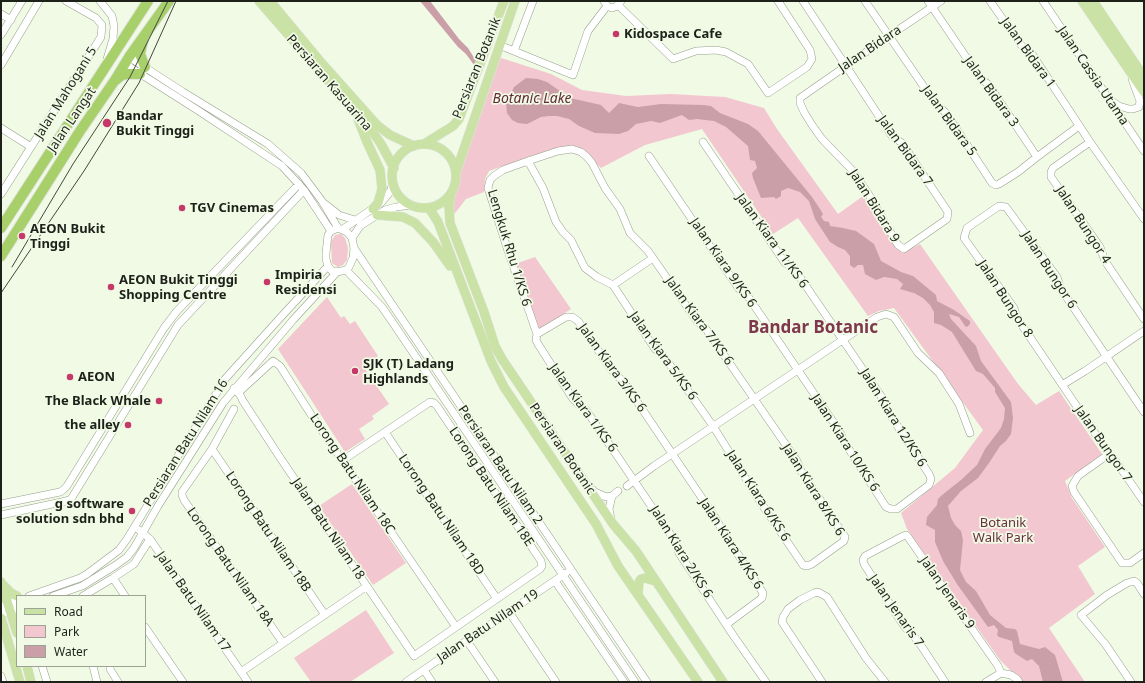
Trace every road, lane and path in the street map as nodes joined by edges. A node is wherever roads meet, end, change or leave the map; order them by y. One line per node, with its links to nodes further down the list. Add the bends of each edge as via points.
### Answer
1 (22, 1): 26 (street)
2 (39, 1): 34 (street)
3 (66, 1): 51 (street, Jalan Mahogani 5, via 96,18 102,25 101,37)
4 (100, 1): 37 (street, via 112,16 114,26 113,39)
5 (143, 1): 25 (highway)
6 (148, 1): 25 (highway, Jalan Langat)
7 (155, 1): 32 (highway, via 123,50)
8 (169, 1): 29 (highway, Jalan Langat)
9 (504, 1): 49 (main road, Persiaran Botanik, via 459,119 453,126)
10 (515, 1): 30 (main road, Persiaran Botanik)
11 (533, 1): 31 (street)
12 (778, 1): 22 (street, via 810,50 812,59 807,68 768,92 748,64 726,52 696,51 673,59)
13 (802, 1): 35 (street, Jalan Bidara 7)
14 (865, 1): 28 (street, Jalan Bidara 5)
15 (940, 1): 23 (street, Jalan Bidara)
16 (990, 1): 45 (street, Jalan Bidara 1, via 1021,45 1032,54)
17 (1043, 1): 42 (street, Jalan Cassia Utama)
18 (1082, 1): 33 (main road)
19 (1093, 1): 38 (main road)
20 (265, 3): 44 (main road, Persiaran Kasuarina); 50 (main road, Persiaran Kasuarina, via 377,125 390,135)
21 (606, 3): 22 (street, via 612,8); 31 (street, via 588,31 573,75)
22 (619, 3)
23 (930, 4): 28 (street, Jalan Bidara); 54 (street, Jalan Bidara 3)
24 (1, 14): 26 (street)
25 (138, 16): 37 (highway, Jalan Langat)
26 (11, 20): 27 (street)
27 (1, 35)
28 (889, 36): 35 (street, Jalan Bidara); 54 (street, Jalan Bidara 5, via 935,103 946,113 992,183 999,184)
29 (143, 38): 32 (highway, Jalan Langat); 36 (highway, via 140,54)
30 (499, 45): 31 (street); 57 (main road, Persiaran Botanik)
31 (514, 51)
32 (125, 60): 36 (street); 39 (highway, Jalan Langat); 43 (highway, via 114,64 88,101)
33 (1123, 61): 40 (main road); 42 (street, via 1139,94 1139,107 1128,109)
34 (1, 65)
35 (846, 66): 41 (street, Jalan Bidara); 75 (street, Jalan Bidara 7, via 892,136 902,143 948,212 947,219)
36 (142, 71): 39 (highway, via 122,75); 59 (street, via 260,150 282,166); 63 (street, via 183,92 268,144 301,173)
37 (102, 72): 43 (highway, Jalan Langat)
38 (1143, 76)
39 (115, 80): 81 (highway, Jalan Langat)
40 (1144, 93)
41 (800, 98): 75 (street, Jalan Bidara 9, via 800,103 812,125 853,171 901,248 907,248)
42 (1108, 98): 52 (street, Jalan Cassia Utama)
43 (75, 114): 72 (highway, Jalan Langat)
44 (356, 114): 56 (main road, Persiaran Kasuarina, via 381,144); 68 (main road, via 380,170 382,189)
45 (1079, 126): 48 (street, Jalan Bidara 1); 54 (street)
46 (1, 128): 51 (street)
47 (702, 142): 93 (street, Jalan Kiara 11/KS 6, via 785,263 793,267)
48 (1090, 142): 70 (street, Jalan Bidara 1); 90 (street, Jalan Bungor 4, via 1053,168 1051,177 1100,247 1105,261)
49 (424, 144): 50 (main road); 57 (main road, via 445,152)
50 (414, 146): 56 (main road, via 404,151)
51 (31, 147): 62 (street, Jalan Mahogani 5)
52 (1144, 151)
53 (649, 156): 95 (street, Jalan Kiara 9/KS 6)
54 (1037, 158)
55 (528, 161): 78 (street, Lengkuk Rhu 1/KS 6, via 558,151 572,149 581,152 592,163 620,209 630,233); 87 (street, via 543,188 556,222 571,240 585,268); 92 (street, Lengkuk Rhu 1/KS 6, via 494,176 488,188)
56 (394, 168): 58 (main road)
57 (456, 172): 61 (main road)
58 (393, 183): 66 (main road, via 405,202); 68 (street)
59 (299, 184): 60 (street); 77 (street)
60 (304, 190): 64 (street); 65 (street)
61 (451, 193): 67 (main road, via 438,205); 111 (main road, Persiaran Botanic, via 450,223 495,346)
62 (1, 194)
63 (322, 201): 71 (street, via 339,215); 73 (street)
64 (292, 204): 65 (street, via 307,200); 79 (street)
65 (313, 204): 74 (street)
66 (412, 205): 67 (main road); 68 (street)
67 (429, 208): 86 (main road, Persiaran Botanic, via 438,222)
68 (375, 212): 71 (street); 76 (street); 86 (main road, via 402,217 415,223 440,251)
69 (983, 216): 94 (street, Jalan Bungor 6, via 999,206 1006,207 1056,277 1061,289); 98 (street, Jalan Bungor 8, via 967,228 964,238 1014,308 1017,318)
70 (1144, 219)
71 (355, 220): 73 (street)
72 (1, 228)
73 (340, 229): 74 (street); 76 (street)
74 (331, 231): 83 (street, via 326,242)
75 (930, 232)
76 (352, 238): 80 (street)
77 (244, 241): 79 (street); 88 (street)
78 (643, 245): 82 (street, Jalan Kiara 7/KS 6)
79 (251, 247): 89 (street)
80 (354, 248): 84 (street, via 353,258); 96 (street, Persiaran Batu Nilam 2)
81 (1, 256)
82 (653, 258): 87 (street); 100 (street, Jalan Kiara 7/KS 6)
83 (328, 266): 85 (street, via 332,271); 120 (street, Persiaran Batu Nilam 16, via 226,379)
84 (346, 270): 85 (street); 97 (street, Persiaran Batu Nilam 2, via 382,308)
85 (338, 272): 99 (street, Persiaran Batu Nilam 16, via 293,320)
86 (461, 285): 133 (main road, Persiaran Botanic, via 504,387 596,524 618,566)
87 (613, 285): 103 (street, Jalan Kiara 5/KS 6, via 655,349 663,355)
88 (177, 311): 89 (street); 116 (street, via 63,490)
89 (184, 318): 118 (street, via 71,499)
90 (1144, 319)
91 (1144, 331): 94 (street)
92 (537, 334): 107 (street, Jalan Kiara 3/KS 6, via 566,317 575,319 611,369 626,385); 110 (street, Jalan Kiara 1/KS 6, via 538,344 573,399 586,410)
93 (842, 340): 95 (street); 105 (street, via 876,316 886,314 894,317 918,353 939,373 954,396); 117 (street, Jalan Kiara 12/KS 6, via 881,396 887,410 931,479 929,485)
94 (1106, 356): 98 (street); 102 (street, Jalan Bungor 6)
95 (797, 370): 100 (street); 117 (street, Jalan Kiara 10/KS 6, via 840,432 886,507)
96 (439, 374): 97 (street); 126 (street, Persiaran Batu Nilam 2)
97 (431, 379): 127 (street, Persiaran Batu Nilam 2)
98 (1062, 385): 108 (street, Jalan Bungor 7)
99 (234, 391): 109 (street, Lorong Batu Nilam 18C, via 273,361 280,366); 121 (street, Persiaran Batu Nilam 16, via 208,424); 132 (street, Jalan Batu Nilam 18)
100 (754, 398): 103 (street); 125 (street, Jalan Kiara 8/KS 6, via 845,537 844,541 812,564)
101 (234, 408): 106 (street, Lorong Batu Nilam 18A)
102 (1144, 412)
103 (713, 426): 107 (street); 125 (street, Jalan Kiara 6/KS 6)
104 (385, 432): 109 (street); 140 (street, Lorong Batu Nilam 18D); 140 (street, Lorong Batu Nilam 18E, via 430,402 437,406 541,561 540,569)
105 (970, 433)
106 (212, 449): 144 (street, Lorong Batu Nilam 18B); 151 (street, Lorong Batu Nilam 18A, via 182,495)
107 (672, 454): 110 (street); 146 (street, Jalan Kiara 4/KS 6, via 763,593 762,598)
108 (1109, 454): 115 (street, Jalan Bungor 7); 124 (street, via 1078,476 1072,486 1074,492 1122,563 1130,563)
109 (343, 460): 147 (street, Lorong Batu Nilam 18C)
110 (634, 480): 112 (street); 146 (street, Jalan Kiara 2/KS 6)
111 (585, 482): 114 (street, via 602,496); 119 (main road, Persiaran Botanic)
112 (627, 486)
113 (618, 491): 114 (street)
114 (612, 496): 119 (street, via 609,515)
115 (1144, 502)
116 (1, 504)
117 (897, 509)
118 (1, 515)
119 (613, 524): 130 (main road, Persiaran Botanic, via 636,551)
120 (134, 526): 121 (street, Jalan Batu Nilam 17); 135 (street, Persiaran Batu Nilam 16, via 119,550 87,574)
121 (143, 532): 122 (street, Jalan Batu Nilam 17); 136 (street, Persiaran Batu Nilam 16, via 127,557 116,565 82,586)
122 (150, 539): 128 (street, via 134,564); 157 (street, Jalan Batu Nilam 17)
123 (883, 546): 158 (street, Jalan Jenaris 9, via 903,536 908,537); 180 (street, Jalan Jenaris 7, via 865,556 864,564 904,626 918,641)
124 (1144, 553)
125 (803, 565)
126 (571, 570): 127 (street, Jalan Batu Nilam 19); 174 (street, Persiaran Batu Nilam 2)
127 (563, 575): 129 (street, Jalan Batu Nilam 19); 173 (street, Persiaran Batu Nilam 2)
128 (113, 578): 137 (street); 138 (street)
129 (554, 581): 143 (street, Jalan Batu Nilam 19); 172 (street)
130 (655, 581): 133 (main road, via 641,579); 176 (main road, Persiaran Botanic)
131 (1, 582): 139 (main road); 142 (main road)
132 (367, 586): 144 (street); 147 (street, Jalan Batu Nilam 18, via 414,656)
133 (638, 594): 175 (main road, Persiaran Botanic)
134 (1144, 594): 183 (street, via 1134,581 1127,583 1081,615 1106,645)
135 (32, 595)
136 (55, 595)
137 (85, 595)
138 (124, 595)
139 (16, 596)
140 (497, 599): 147 (street)
141 (16, 602): 142 (street)
142 (7, 609): 148 (main road)
143 (508, 612): 150 (street, Jalan Batu Nilam 19); 171 (street)
144 (325, 615): 151 (street)
145 (1, 618): 161 (main road)
146 (727, 624): 177 (street, Jalan Kiara 2/KS 6)
147 (456, 627)
148 (16, 631)
149 (148, 638): 166 (street)
150 (467, 641): 156 (street, Jalan Batu Nilam 19); 170 (street)
151 (283, 643): 157 (street)
152 (27, 667): 162 (main road)
153 (42, 667): 163 (street)
154 (93, 667): 164 (street)
155 (110, 667): 165 (street)
156 (424, 670): 168 (street, Jalan Batu Nilam 19); 169 (street)
157 (241, 672): 167 (street, Jalan Batu Nilam 17)
158 (1001, 673): 181 (street); 182 (street, via 1011,675)
159 (1, 676): 160 (street)
160 (3, 682)
161 (20, 682)
162 (31, 682)
163 (47, 682)
164 (97, 682)
165 (118, 682)
166 (183, 682)
167 (248, 682)
168 (406, 682)
169 (432, 682)
170 (495, 682)
171 (556, 682)
172 (624, 682)
173 (635, 682)
174 (647, 682)
175 (698, 682)
176 (723, 682)
177 (766, 682)
178 (822, 682): 179 (street, via 782,622 788,609 818,592 827,597 866,658)
179 (885, 682)
180 (945, 682)
181 (986, 682)
182 (1019, 682)
183 (1131, 682)

